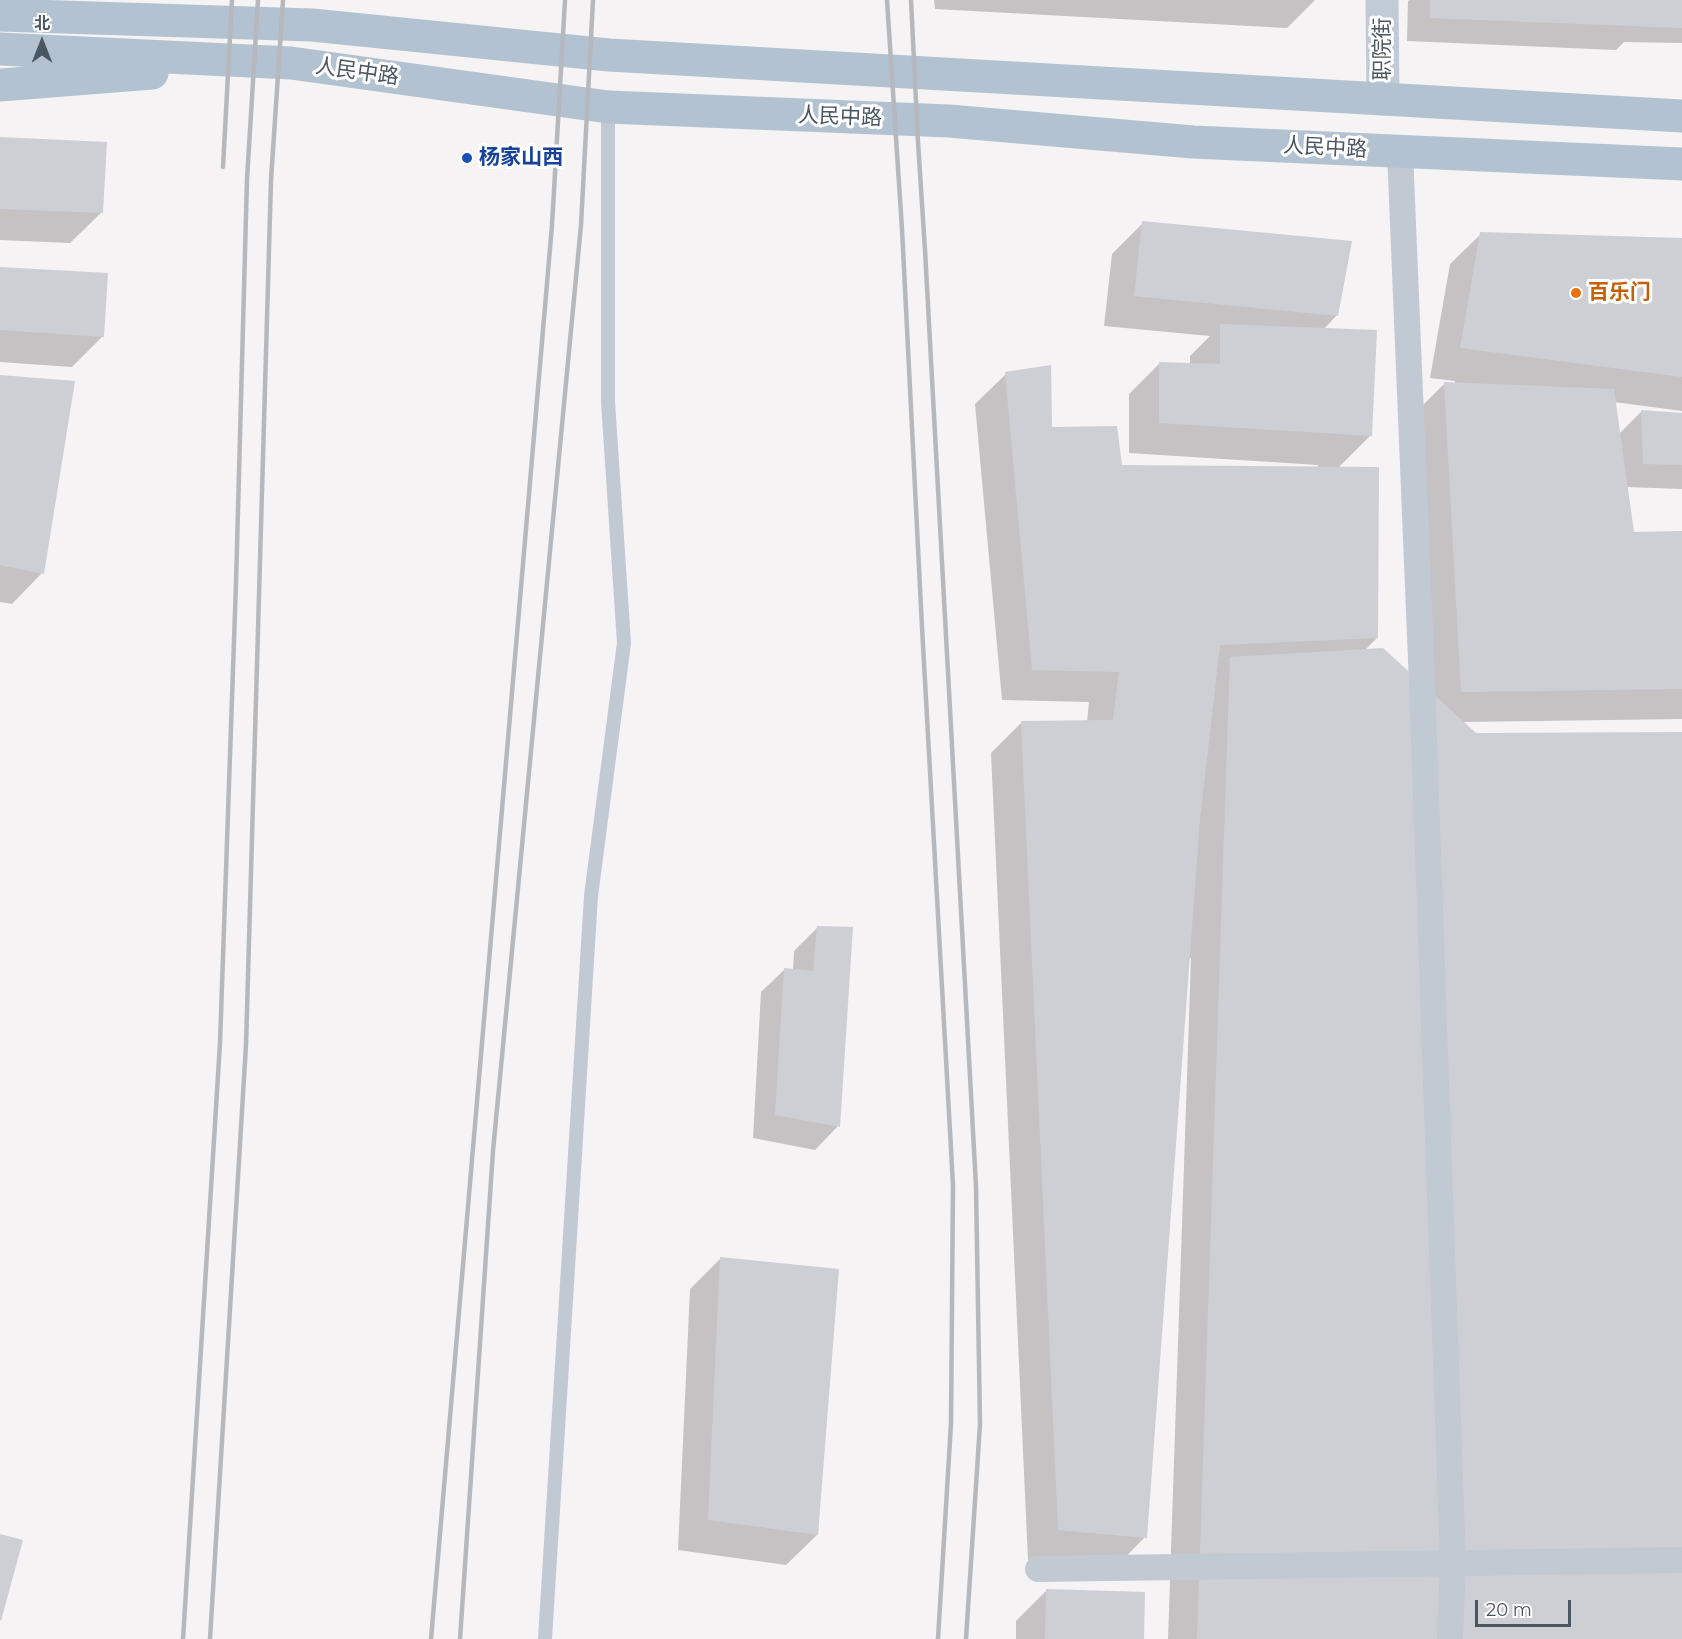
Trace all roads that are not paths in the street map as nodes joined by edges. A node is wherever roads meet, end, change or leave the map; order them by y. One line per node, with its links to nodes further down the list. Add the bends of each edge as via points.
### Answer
1 (158, 0): 4 (main road)
2 (1382, 0): 8 (street, 职院街)
3 (0, 15): 4 (main road, 人民中路)
4 (312, 25): 8 (main road, 人民中路, via 609,55)
5 (0, 49): 6 (main road, 人民中路)
6 (291, 63): 7 (main road); 9 (main road, 人民中路)
7 (0, 85)
8 (1383, 99): 10 (main road, 人民中路)
9 (608, 107): 11 (main road, 人民中路, via 949,121 1193,142); 16 (lane, via 609,402 624,643 591,896)
10 (1682, 116)
11 (1400, 151): 12 (main road, 人民中路); 14 (street)
12 (1682, 164)
13 (1682, 1560): 14 (street)
14 (1453, 1563): 15 (street); 17 (street)
15 (1038, 1569)
16 (545, 1639)
17 (1450, 1639)

